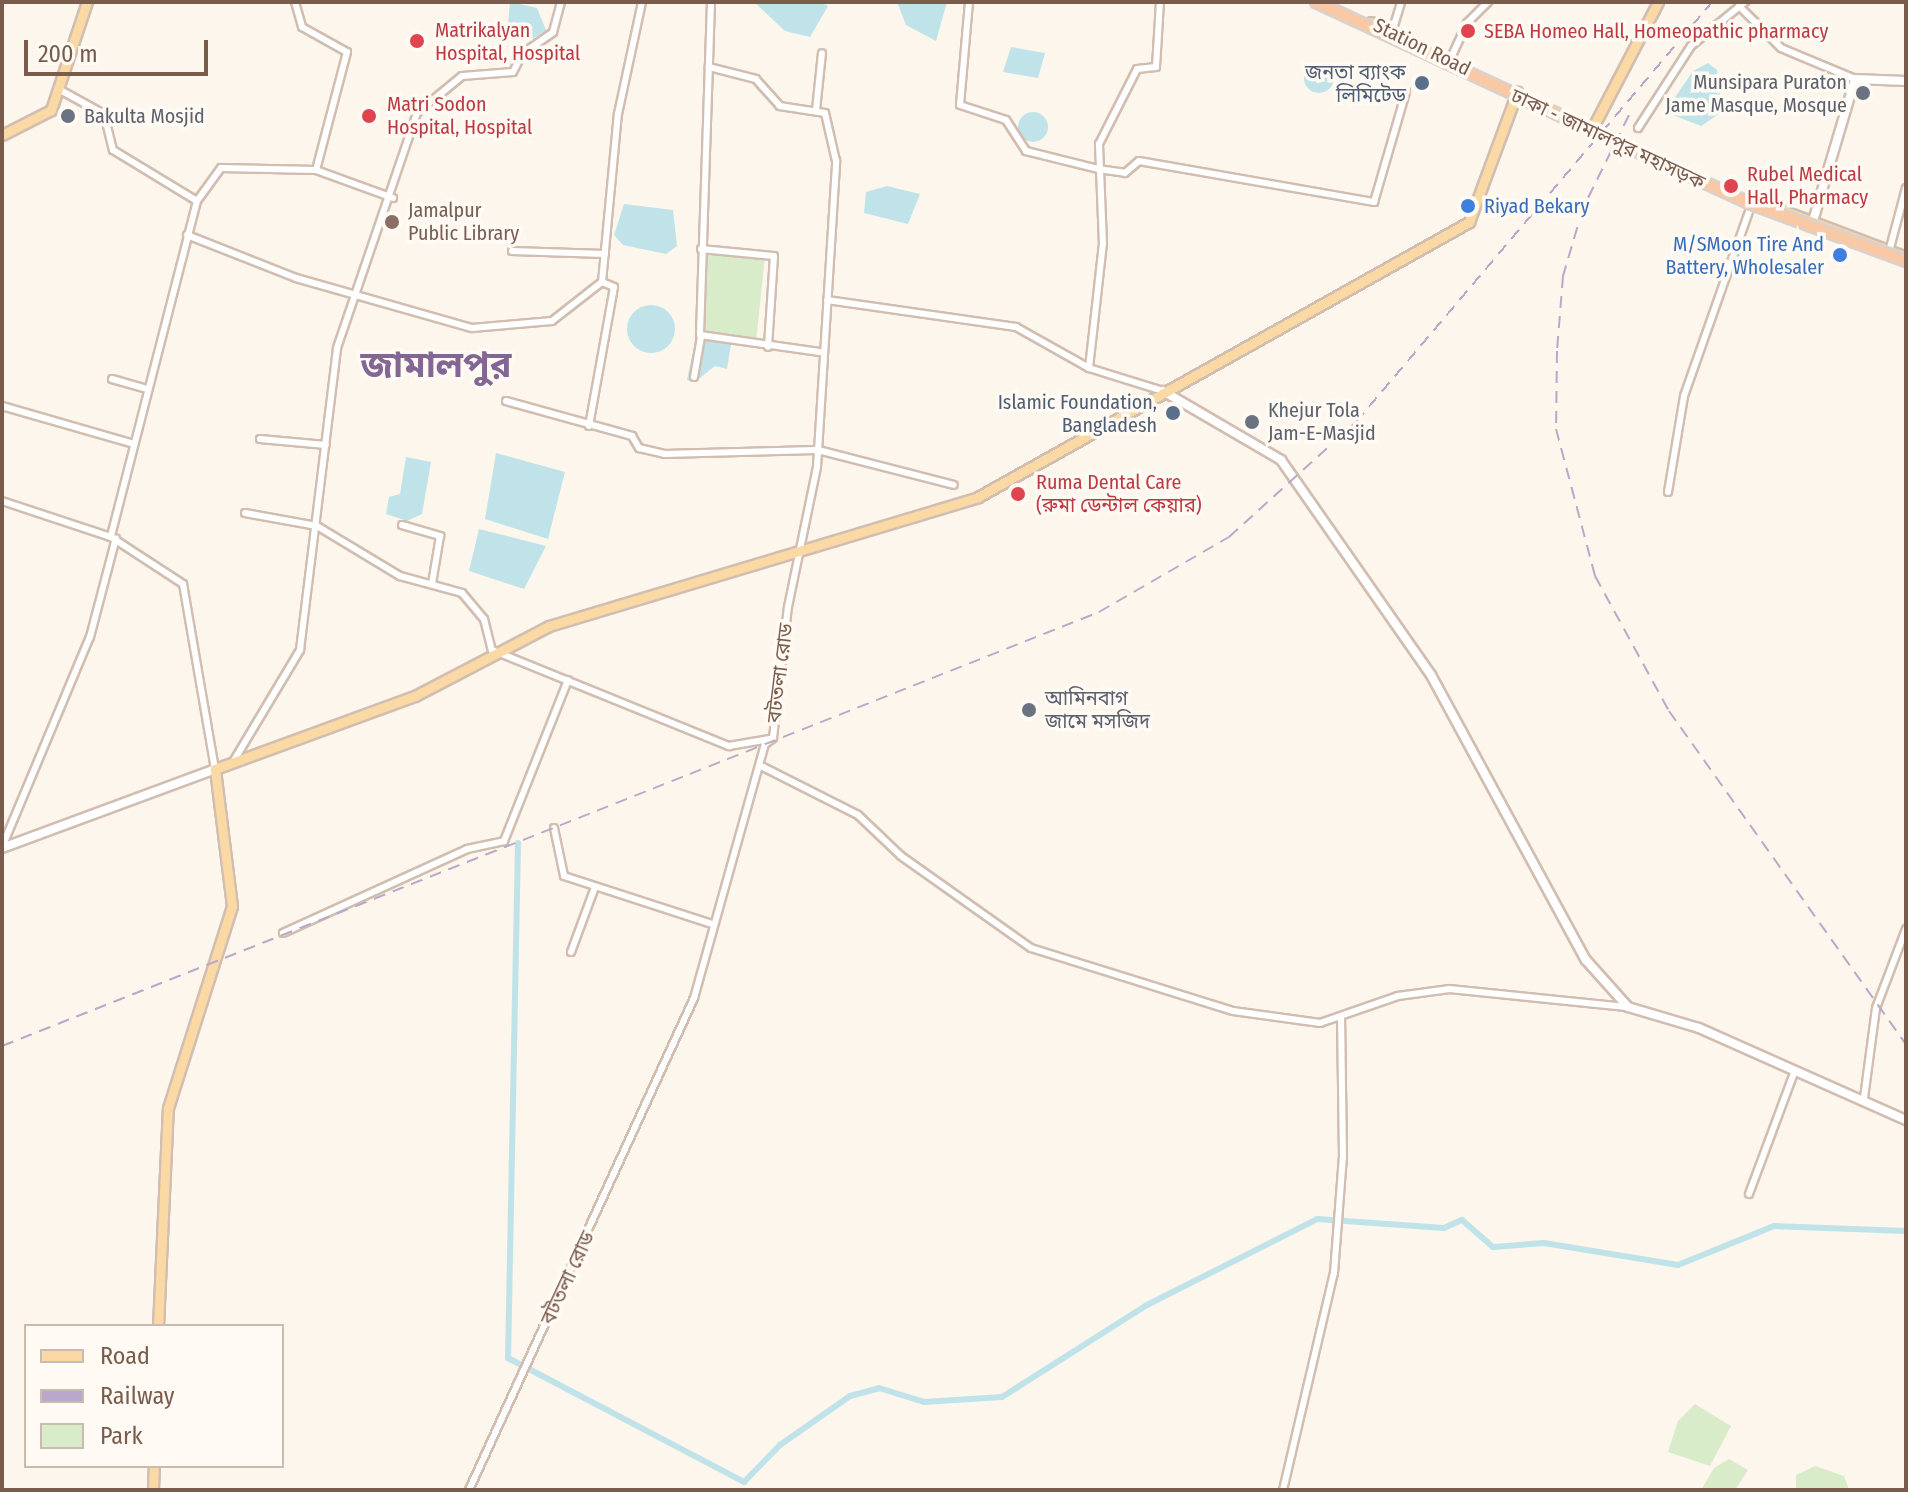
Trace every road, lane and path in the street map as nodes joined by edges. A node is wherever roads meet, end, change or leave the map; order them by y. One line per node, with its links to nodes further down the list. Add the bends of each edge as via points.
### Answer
1 (87, 2): 20 (main road)
2 (295, 2): 28 (street, via 302,27 347,52)
3 (561, 2): 30 (street, via 553,32 522,54 513,72 462,76 442,98 423,105)
4 (642, 2): 38 (street, via 628,42)
5 (711, 2): 17 (street)
6 (969, 2): 27 (street, via 960,105 1006,120 1026,151)
7 (1160, 2): 27 (street, via 1156,67 1137,69 1129,80 1103,126)
8 (1316, 2): 39 (highway, ঢাকা - জামালপুর মহাসড়ক, bridge, via 1749,203)
9 (1327, 2): 14 (main road, Station Road)
10 (1401, 2): 14 (street)
11 (1488, 2): 16 (street, via 1467,23)
12 (1658, 2): 24 (main road)
13 (1742, 4): 18 (street, via 1781,48); 25 (street, via 1691,46)
14 (1392, 32): 16 (main road, Station Road)
15 (822, 53): 23 (street)
16 (1450, 60): 22 (main road, Station Road)
17 (709, 67): 23 (street, via 756,79 780,106); 36 (street)
18 (1855, 79): 19 (main road); 33 (main road)
19 (1906, 81)
20 (62, 91): 26 (main road, via 51,110); 32 (street, via 104,114 113,150)
21 (1406, 92): 27 (street, via 1374,202 1139,161 1125,173)
22 (1517, 92): 24 (main road, Station Road); 50 (main road, via 1469,222)
23 (816, 110): 42 (street, বটতলা রোড, via 825,113 836,161)
24 (1593, 127): 31 (main road, Station Road)
25 (1638, 128)
26 (2, 135)
27 (1098, 169): 46 (street, via 1103,244)
28 (316, 170): 30 (street); 32 (street, via 221,168)
29 (1906, 188): 35 (street)
30 (393, 198): 41 (street)
31 (1753, 200): 33 (main road, Station Road); 59 (street, via 1684,396)
32 (197, 201): 34 (street)
33 (1813, 221): 35 (main road, Station Road)
34 (187, 235): 41 (street); 49 (street)
35 (1890, 248): 39 (main road, Station Road)
36 (701, 249): 43 (street); 44 (street, via 774,256)
37 (512, 251): 38 (street)
38 (605, 254): 40 (street)
39 (1906, 259)
40 (602, 282): 41 (street, via 552,321 472,328); 53 (street, via 614,287)
41 (354, 295): 56 (street, via 337,348)
42 (827, 300): 45 (street, বটতলা রোড); 46 (street, via 1016,327)
43 (701, 337): 44 (street); 47 (street)
44 (768, 347): 45 (street)
45 (820, 352): 57 (street, বটতলা রোড)
46 (1089, 368): 50 (street)
47 (694, 377)
48 (112, 379): 49 (street)
49 (148, 389): 55 (street)
50 (1163, 391): 65 (main road, via 953,509); 80 (main road, via 1270,450 1314,504 1431,675 1586,960)
51 (506, 401): 53 (street)
52 (2, 406): 55 (street)
53 (589, 426): 57 (street, via 664,454)
54 (260, 439): 56 (street)
55 (134, 444): 64 (street)
56 (326, 445): 63 (street)
57 (817, 450): 58 (street); 65 (street, বটতলা রোড)
58 (954, 485)
59 (1668, 492)
60 (2, 501): 64 (street)
61 (245, 513): 63 (street)
62 (402, 525): 66 (street, via 440,536)
63 (317, 526): 66 (street, via 400,576); 70 (street, via 300,650)
64 (113, 538): 72 (street, via 183,584); 74 (street, via 90,637)
65 (799, 554): 67 (main road, via 549,626); 69 (street, বটতলা রোড)
66 (432, 584): 67 (street, via 462,593 477,610)
67 (492, 650): 68 (street); 70 (main road, via 415,696)
68 (568, 680): 69 (street, via 729,746); 78 (street, via 504,841 467,849)
69 (773, 738): 71 (street, বটতলা রোড)
70 (233, 762): 72 (main road)
71 (763, 767): 76 (street, বটতলা রোড); 81 (street, via 858,815 1004,932 1049,957 1233,1011 1320,1023)
72 (215, 769): 74 (main road); 86 (main road, via 232,906 168,1108)
73 (554, 828): 75 (street, via 558,871)
74 (2, 847)
75 (595, 887): 76 (street); 79 (street)
76 (712, 924): 89 (street, বটতলা রোড, via 694,998)
77 (1906, 929): 83 (street, via 1876,1008)
78 (283, 933)
79 (571, 952)
80 (1628, 1007): 81 (street, via 1598,1008 1543,994 1439,990); 82 (main road, via 1699,1028)
81 (1341, 1018): 90 (street, via 1339,1224 1313,1382)
82 (1794, 1073): 83 (main road); 85 (street)
83 (1864, 1098): 84 (main road)
84 (1906, 1120)
85 (1749, 1194)
86 (158, 1324)
87 (154, 1468): 88 (main road)
88 (153, 1490)
89 (469, 1490)
90 (1283, 1490)

